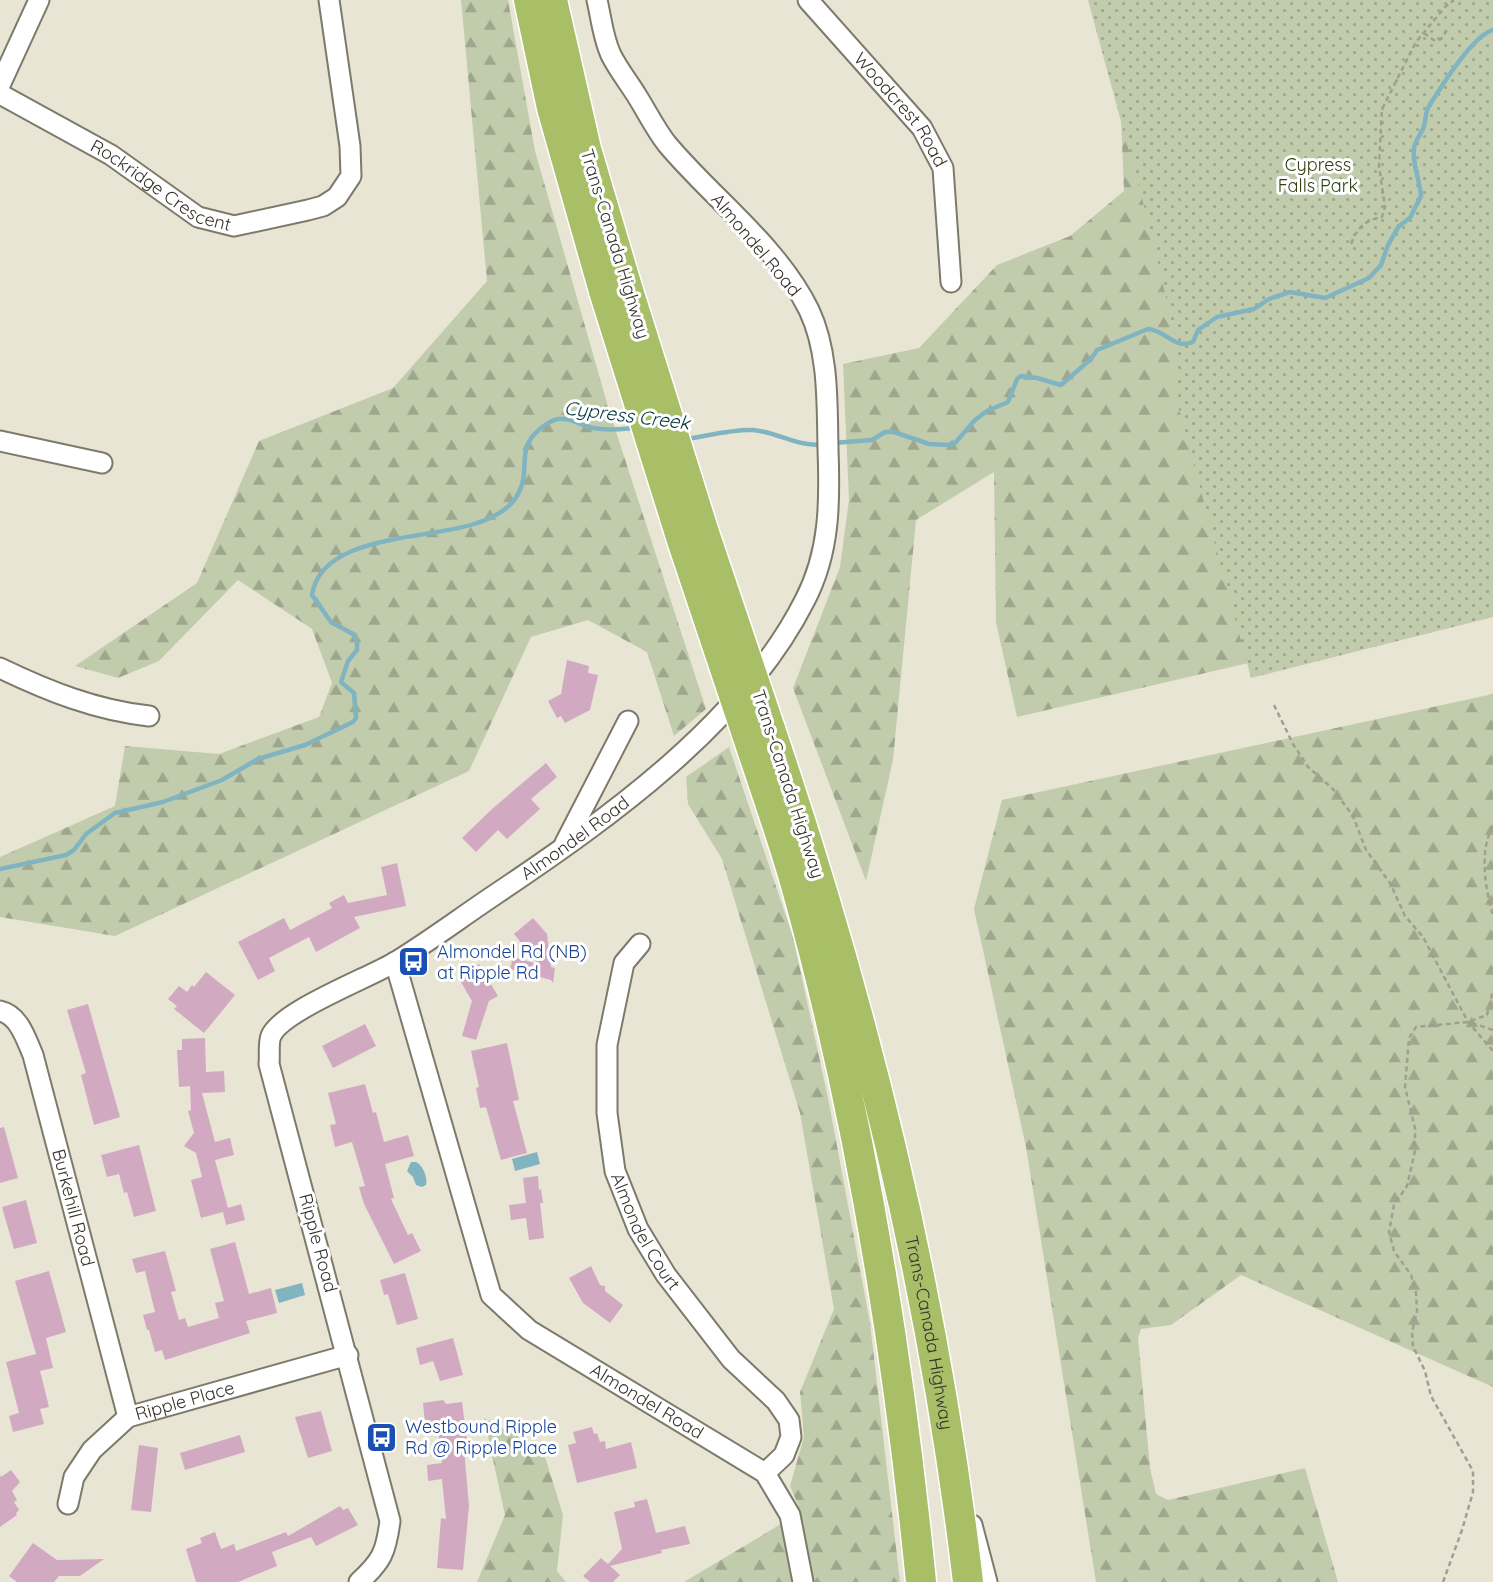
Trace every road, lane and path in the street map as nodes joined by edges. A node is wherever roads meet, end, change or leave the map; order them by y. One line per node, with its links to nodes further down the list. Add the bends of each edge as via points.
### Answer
1 (39, 0): 10 (street)
2 (329, 0): 11 (street, Rockridge Crescent, via 351,146 351,176 337,197 316,208 234,226 198,217 111,155)
3 (529, 0): 14 (highway, Trans-Canada Highway, via 552,108)
4 (552, 0): 14 (highway, Trans-Canada Highway)
5 (597, 0): 23 (street, Almondel Road, via 610,53 666,142 760,243 790,279 809,312 826,385 830,496 824,552 807,596 757,676 674,759)
6 (808, 0): 13 (street, Woodcrest Road, via 922,128 943,168)
7 (1454, 0): 9 (path)
8 (1449, 27): 9 (path, via 1435,41)
9 (1424, 33): 12 (path, via 1382,109 1382,217 1362,225)
10 (0, 85)
11 (0, 94)
12 (1351, 244)
13 (951, 282)
14 (615, 287): 21 (highway, Trans-Canada Highway, bridge, via 700,521)
15 (0, 441): 16 (street)
16 (102, 463)
17 (0, 668): 19 (street, via 95,707)
18 (1274, 705): 29 (path, via 1308,767 1333,789 1353,816 1366,850 1390,883 1405,916 1423,937)
19 (149, 716)
20 (628, 721): 23 (street)
21 (761, 739): 33 (highway, Trans-Canada Highway, via 819,876 871,1060 906,1211); 39 (highway, Trans-Canada Highway, via 855,1139 893,1353)
22 (1493, 826): 24 (path, via 1487,836 1485,868)
23 (561, 850): 26 (street, Almondel Road)
24 (1493, 915)
25 (640, 944): 35 (street, Almondel Court, via 624,963 607,1045 607,1113 615,1171 638,1229 666,1275 731,1359 776,1401 789,1420 791,1437 784,1455)
26 (395, 962): 32 (street, Ripple Road, via 287,1017 271,1035 269,1064); 35 (street, Almondel Road, via 491,1295 528,1330)
27 (1493, 990): 29 (path, via 1487,1015)
28 (0, 1011): 34 (street, Burkehill Road, via 21,1028 33,1055)
29 (1468, 1021): 30 (path); 31 (path); 42 (path, via 1416,1027 1409,1038 1405,1087 1415,1128 1415,1151 1389,1232 1416,1292 1413,1346 1431,1396 1473,1471 1473,1492)
30 (1493, 1030)
31 (1493, 1051)
32 (348, 1355): 34 (street, Ripple Place); 37 (street, Ripple Road, via 390,1521 387,1548 378,1565)
33 (943, 1408): 40 (highway, Trans-Canada Highway); 41 (street)
34 (128, 1417): 36 (street, Ripple Place, via 92,1450 74,1477)
35 (765, 1473): 38 (street, Almondel Road, via 790,1515)
36 (68, 1504)
37 (359, 1582)
38 (803, 1582)
39 (921, 1582)
40 (968, 1582)
41 (987, 1582)
42 (1443, 1582)

